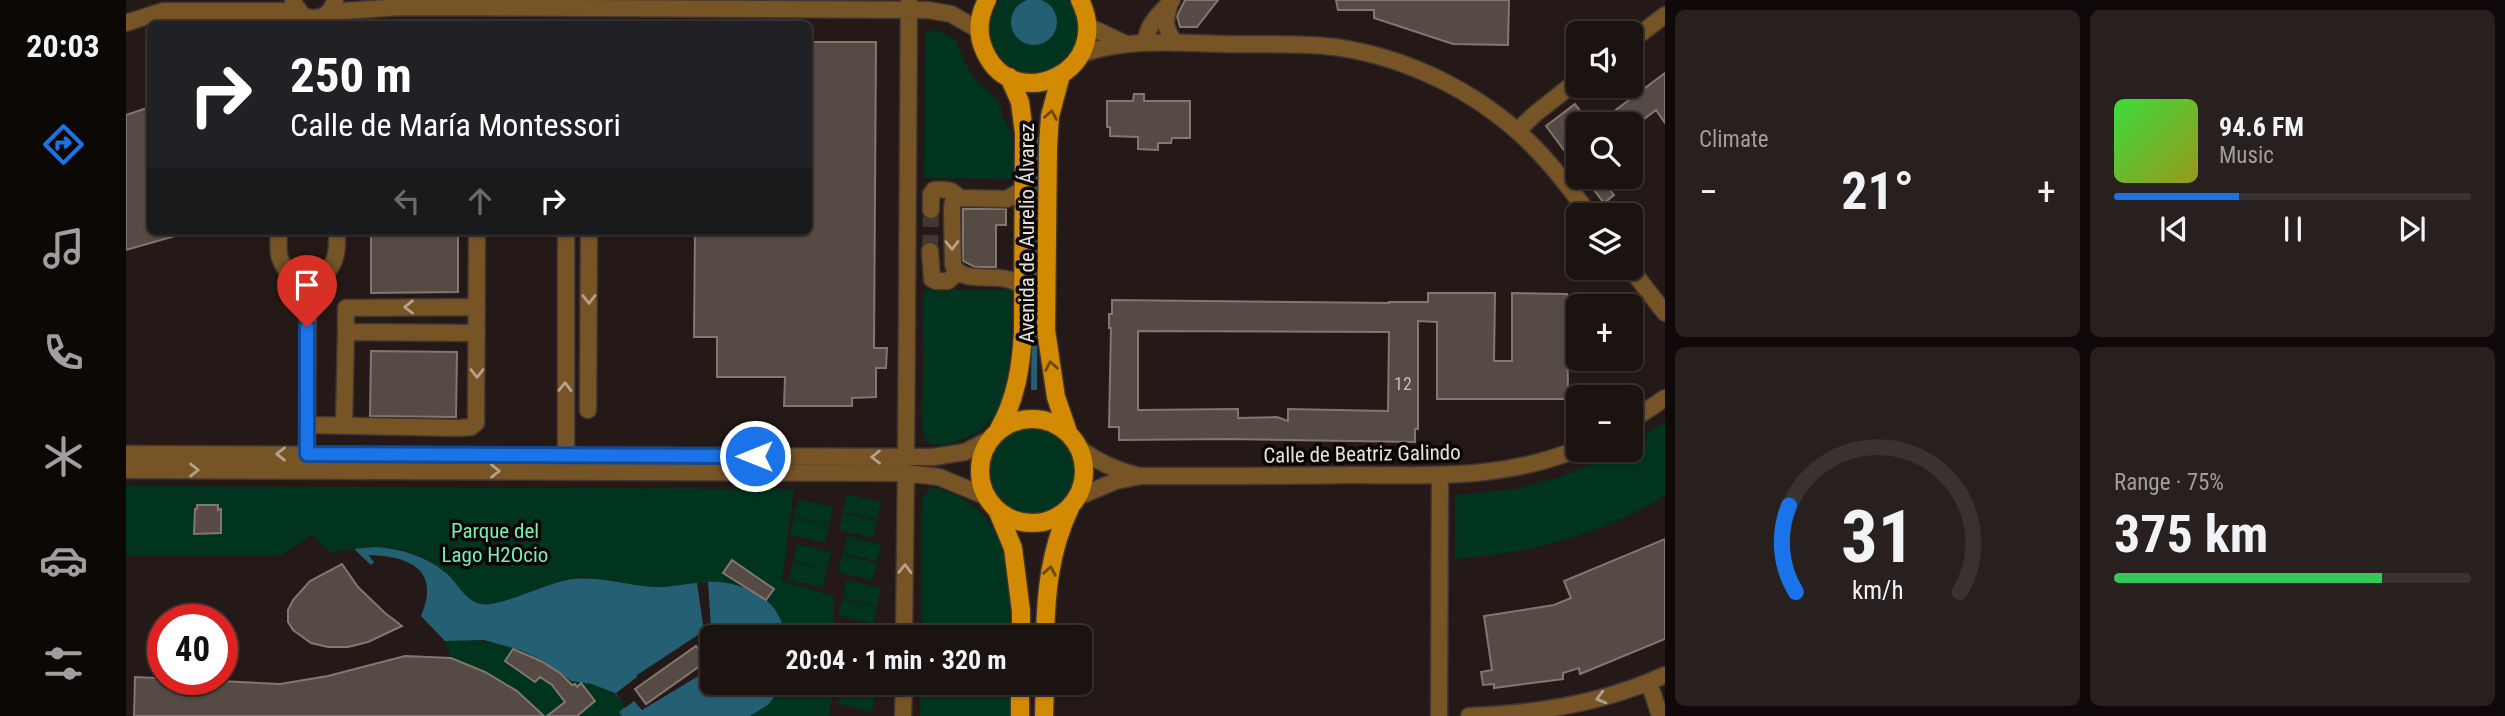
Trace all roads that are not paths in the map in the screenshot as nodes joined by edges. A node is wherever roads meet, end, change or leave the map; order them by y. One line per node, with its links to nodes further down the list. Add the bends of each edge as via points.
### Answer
1 (370, 0): 10 (street)
2 (849, 0): 12 (street)
3 (1080, 0): 19 (main road)
4 (1171, 2): 22 (street, via 1148,28); 23 (street, via 1166,28)
5 (519, 4): 7 (street); 16 (street)
6 (985, 4): 13 (street); 20 (main road)
7 (572, 5): 11 (street)
8 (909, 5): 12 (street); 13 (street); 62 (street)
9 (332, 6): 10 (street); 14 (street, via 317,19)
10 (394, 7): 16 (street)
11 (604, 8): 12 (street); 17 (street)
12 (864, 10)
13 (940, 12): 20 (street)
14 (302, 13): 18 (street, via 274,9 163,11)
15 (1665, 15): 21 (street)
16 (478, 16)
17 (604, 21)
18 (126, 23)
19 (1088, 26): 24 (street); 25 (main road)
20 (979, 30): 27 (main road, via 988,58)
21 (1643, 32)
22 (1146, 43): 23 (street); 24 (street)
23 (1175, 43): 29 (street, via 1326,47 1365,54 1452,85)
24 (1126, 44): 25 (street)
25 (1082, 54): 26 (main road)
26 (1061, 75): 27 (main road, via 1039,83); 54 (main road, Avenida de Aurelio Álvarez, one-way to 26, via 1056,397 1046,330 1048,147)
27 (1009, 77): 30 (main road, Avenida de Aurelio Álvarez, via 1020,102)
28 (1566, 89): 29 (street)
29 (1517, 131): 32 (street)
30 (1023, 188): 31 (street, via 1007,199); 43 (main road, Avenida de Aurelio Álvarez)
31 (959, 198): 33 (street, via 947,189 934,190); 40 (street, one-way to 40, via 951,208)
32 (1581, 203)
33 (930, 210)
34 (279, 235): 42 (street, via 284,267)
35 (337, 235): 42 (street, via 331,268)
36 (477, 235): 44 (street)
37 (566, 235): 61 (street, one-way to 37)
38 (589, 235): 49 (street, one-way to 49)
39 (930, 251): 40 (street, via 932,279 948,281)
40 (957, 273): 43 (street, via 1007,278)
41 (1639, 280): 45 (street)
42 (308, 281): 52 (street)
43 (1023, 286): 55 (main road, Avenida de Aurelio Álvarez, via 1022,355 1014,398)
44 (477, 307): 46 (street, one-way to 46, via 346,308); 47 (street)
45 (1665, 313)
46 (346, 332): 47 (street); 53 (street)
47 (477, 333): 51 (street, one-way to 51)
48 (1665, 398): 50 (street)
49 (588, 410)
50 (1643, 413)
51 (476, 423): 53 (street, via 460,428); 60 (street)
52 (307, 425): 53 (street); 59 (street)
53 (344, 425)
54 (1068, 432): 55 (main road, via 1031,418 1013,422); 56 (main road)
55 (995, 434): 62 (street, via 965,452); 66 (main road, via 982,454 979,471)
56 (1080, 449): 65 (street, Calle de Beatriz Galindo, via 1116,470); 67 (main road, via 1085,475)
57 (1566, 453): 64 (street, Calle de Beatriz Galindo, via 1504,472)
58 (126, 454): 59 (street, one-way to 58)
59 (307, 454): 60 (street)
60 (475, 455): 61 (street)
61 (566, 455): 62 (street, one-way to 61)
62 (906, 465): 63 (street, one-way to 62); 66 (street); 69 (street, one-way to 62)
63 (126, 470)
64 (1440, 475): 65 (street, Calle de Beatriz Galindo); 80 (street)
65 (1142, 476): 67 (street, Calle de Beatriz Galindo, via 1116,481)
66 (985, 496): 68 (main road)
67 (1074, 503): 68 (main road, via 1055,519 1031,524); 71 (main road, one-way to 67, via 1055,546)
68 (998, 512): 70 (main road, via 1013,548)
69 (904, 625)
70 (1021, 625)
71 (1046, 625)
72 (1665, 675): 73 (street)
73 (1649, 682): 81 (street, one-way to 81, via 1600,699 1539,711); 82 (street)
74 (904, 695): 77 (street)
75 (1020, 695): 78 (main road)
76 (1045, 695): 79 (main road)
77 (903, 716)
78 (1020, 716)
79 (1044, 716)
80 (1439, 716)
81 (1469, 716)
82 (1660, 716)

